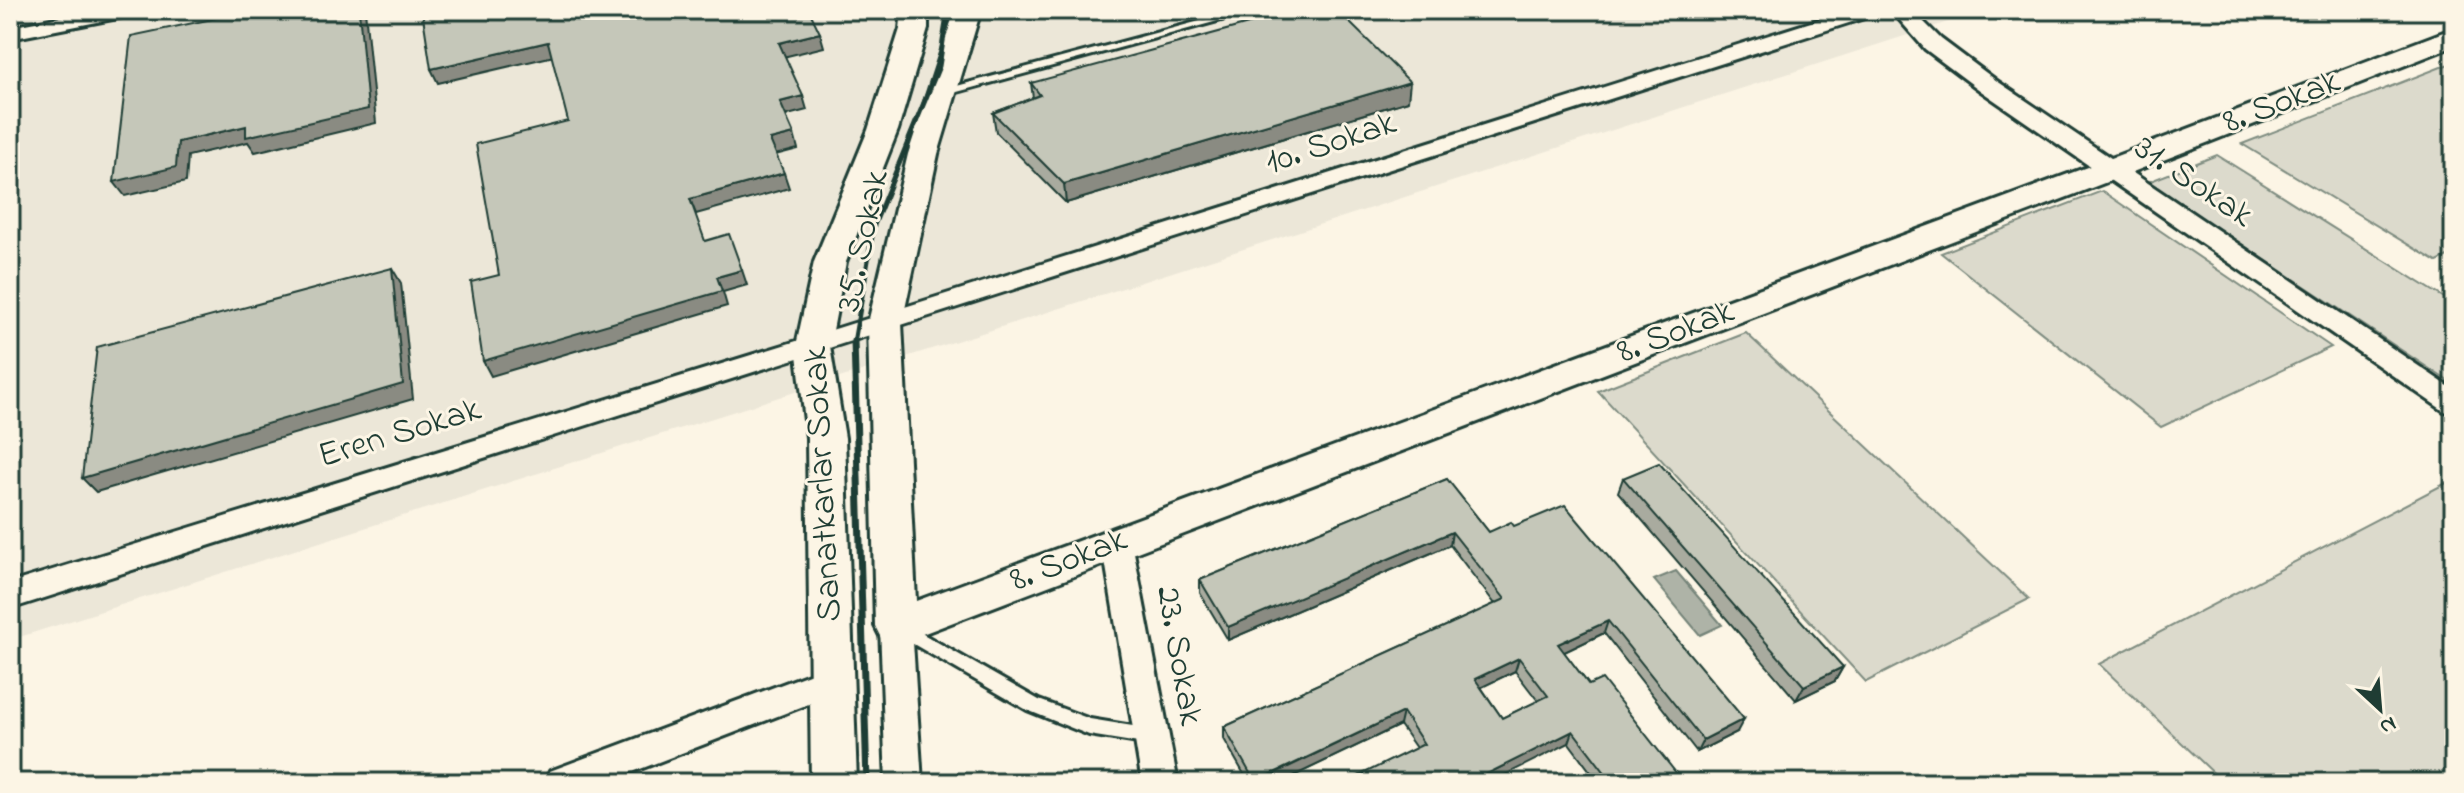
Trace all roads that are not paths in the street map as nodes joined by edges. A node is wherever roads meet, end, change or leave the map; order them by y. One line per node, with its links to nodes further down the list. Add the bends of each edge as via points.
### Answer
1 (128, 10): 7 (street)
2 (915, 10): 12 (street, Sanatkarlar Sokak, via 883,130 830,262)
3 (968, 10): 9 (street, 35. Sokak)
4 (1253, 10): 9 (lane)
5 (1870, 10): 11 (street, 10. Sokak)
6 (1901, 10): 10 (street, 31. Sokak, via 1933,44)
7 (10, 33)
8 (2454, 36): 10 (street, 8. Sokak)
9 (942, 93): 11 (street, 35. Sokak)
10 (2109, 170): 13 (street, 31. Sokak); 14 (street, 8. Sokak)
11 (885, 323): 12 (street, 10. Sokak); 16 (street, 35. Sokak)
12 (813, 346): 15 (street, Eren Sokak); 17 (street, Sanatkarlar Sokak, via 826,438)
13 (2454, 404)
14 (1117, 542): 16 (street, 8. Sokak); 18 (street, 23. Sokak)
15 (10, 596)
16 (896, 626): 18 (lane, via 1033,705 1089,727); 21 (street, 35. Sokak)
17 (833, 680): 19 (street); 20 (street, Sanatkarlar Sokak)
18 (1152, 737): 22 (street, 23. Sokak)
19 (562, 783)
20 (834, 783)
21 (904, 783)
22 (1160, 783)

